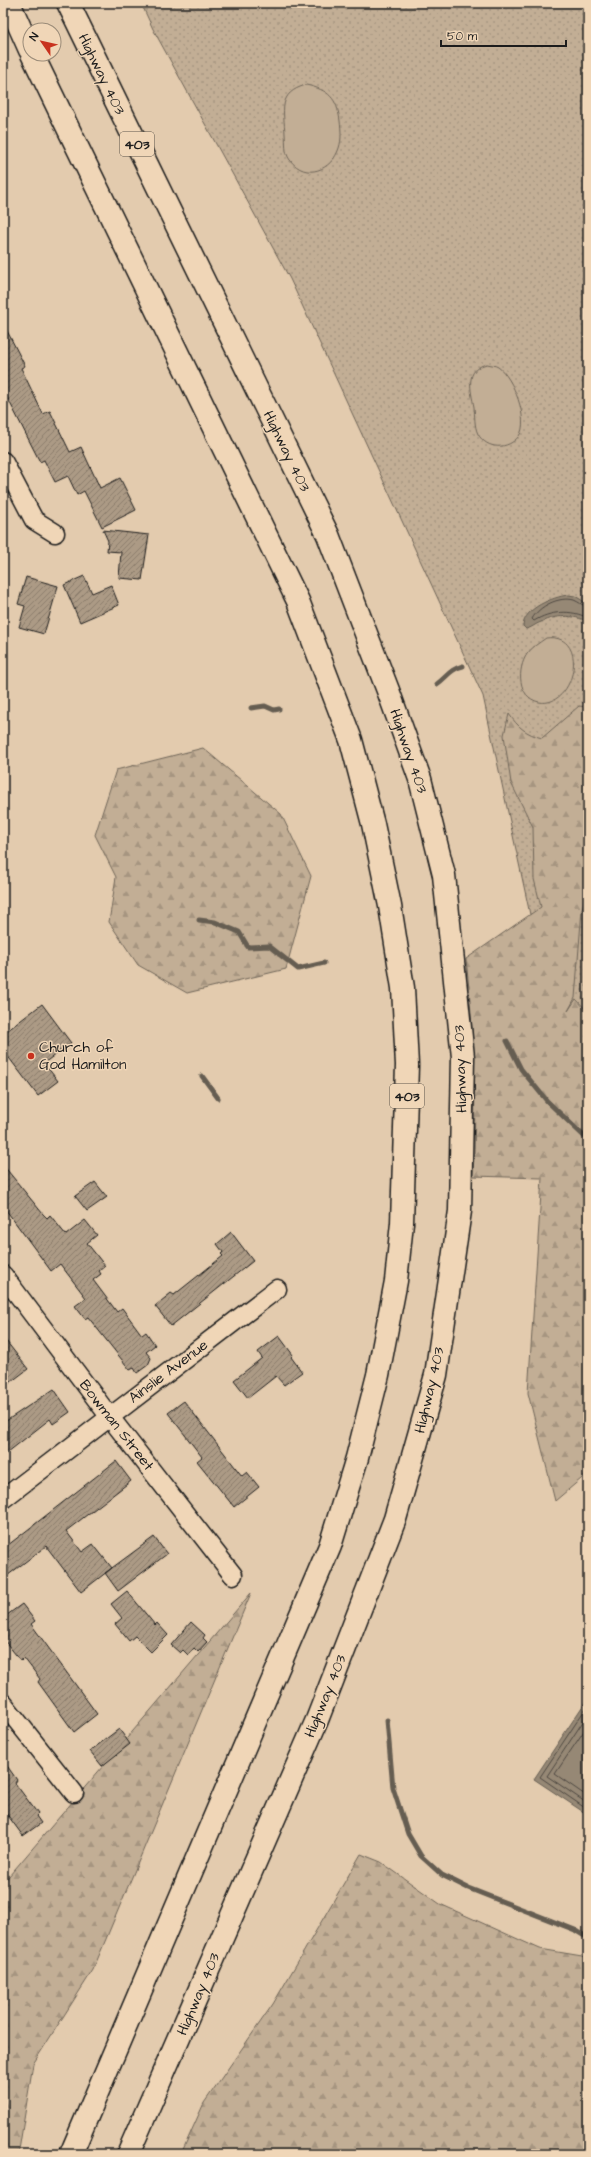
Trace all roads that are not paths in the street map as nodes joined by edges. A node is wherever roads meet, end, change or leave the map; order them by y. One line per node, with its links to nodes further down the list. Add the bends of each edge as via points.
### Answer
1 (9, 3): 3 (highway)
2 (68, 3): 15 (highway, Highway 403 / 403, via 328,535 389,693 420,779 444,875 463,1057 460,1211 437,1368 395,1519 316,1720)
3 (22, 32)
4 (36, 62): 14 (highway, 403, via 298,602 351,740 373,824 390,906 403,988 408,1065 402,1223 396,1281 378,1375 357,1458 330,1546)
5 (3, 460): 6 (street, via 34,520)
6 (55, 533)
7 (3, 1275): 9 (street, Bowman Street)
8 (277, 1288): 9 (street, Ainslie Avenue)
9 (109, 1416): 10 (street, Ainslie Avenue); 11 (street, Bowman Street)
10 (3, 1498)
11 (233, 1575)
12 (3, 1703): 13 (street)
13 (74, 1793)
14 (71, 2154)
15 (128, 2154)

